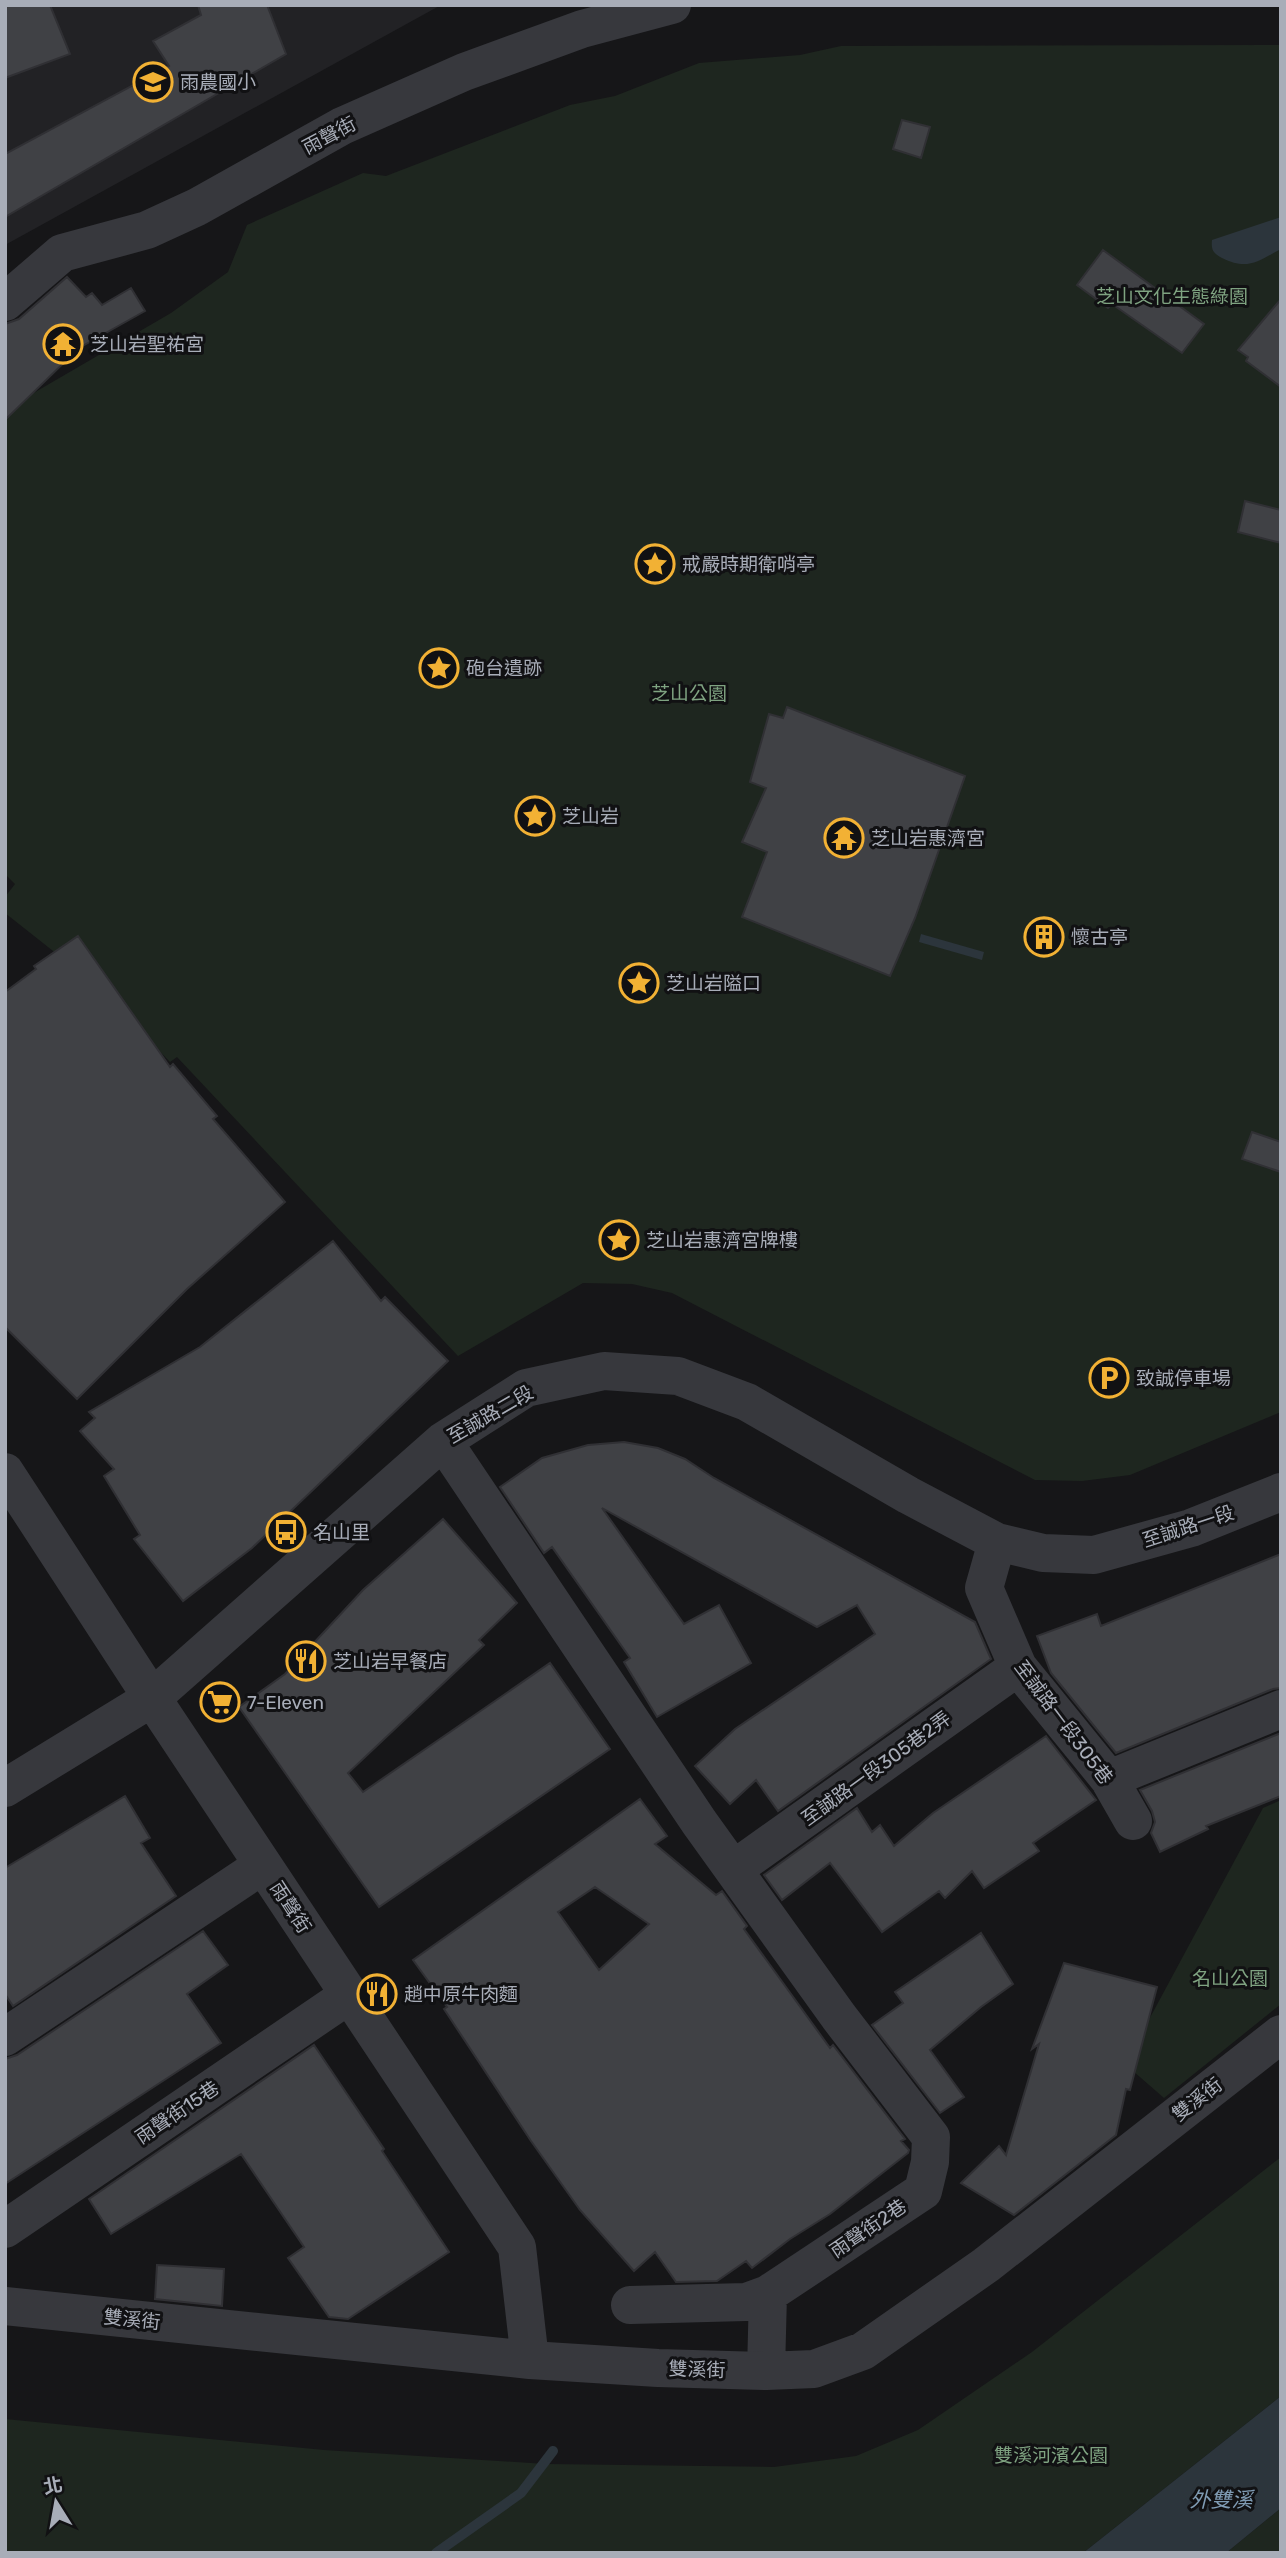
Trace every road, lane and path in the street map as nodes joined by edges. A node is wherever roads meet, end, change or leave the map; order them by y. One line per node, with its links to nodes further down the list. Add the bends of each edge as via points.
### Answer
1 (672, 5): 2 (street, 雨聲街, via 582,29 439,83 342,126 147,230 62,253)
2 (5, 302)
3 (443, 1441): 6 (street, 至誠路二段, via 526,1388 604,1371 678,1376 747,1402); 9 (street, 至誠路二段); 15 (street)
4 (5, 1472): 9 (street, 雨聲街)
5 (1281, 1492): 7 (street, 至誠路一段, via 1191,1528)
6 (998, 1542): 7 (street, 至誠路二段, via 1042,1553); 8 (street, 至誠路一段305巷, via 984,1588)
7 (1094, 1555)
8 (1018, 1667): 11 (street, 至誠路一段305巷); 15 (street, 至誠路一段305巷2弄)
9 (152, 1699): 12 (street, 至誠路二段); 14 (street, 雨聲街)
10 (1281, 1709): 11 (street)
11 (1109, 1779): 13 (street, 至誠路一段305巷)
12 (5, 1788)
13 (1133, 1821)
14 (263, 1865): 16 (street, 雨聲街); 18 (street)
15 (734, 1869): 20 (street, 雨聲街2巷, via 931,2137 923,2191)
16 (349, 1995): 19 (street, 雨聲街15巷); 23 (street, 雨聲街, via 517,2247)
17 (1281, 2034): 24 (street, 雙溪街, via 986,2265 863,2351 814,2369)
18 (5, 2037)
19 (5, 2229)
20 (768, 2294): 21 (street, 雨聲街2巷, via 746,2302); 24 (street)
21 (630, 2305)
22 (5, 2306): 23 (street, 雙溪街)
23 (530, 2360): 24 (street, 雙溪街)
24 (766, 2371)

